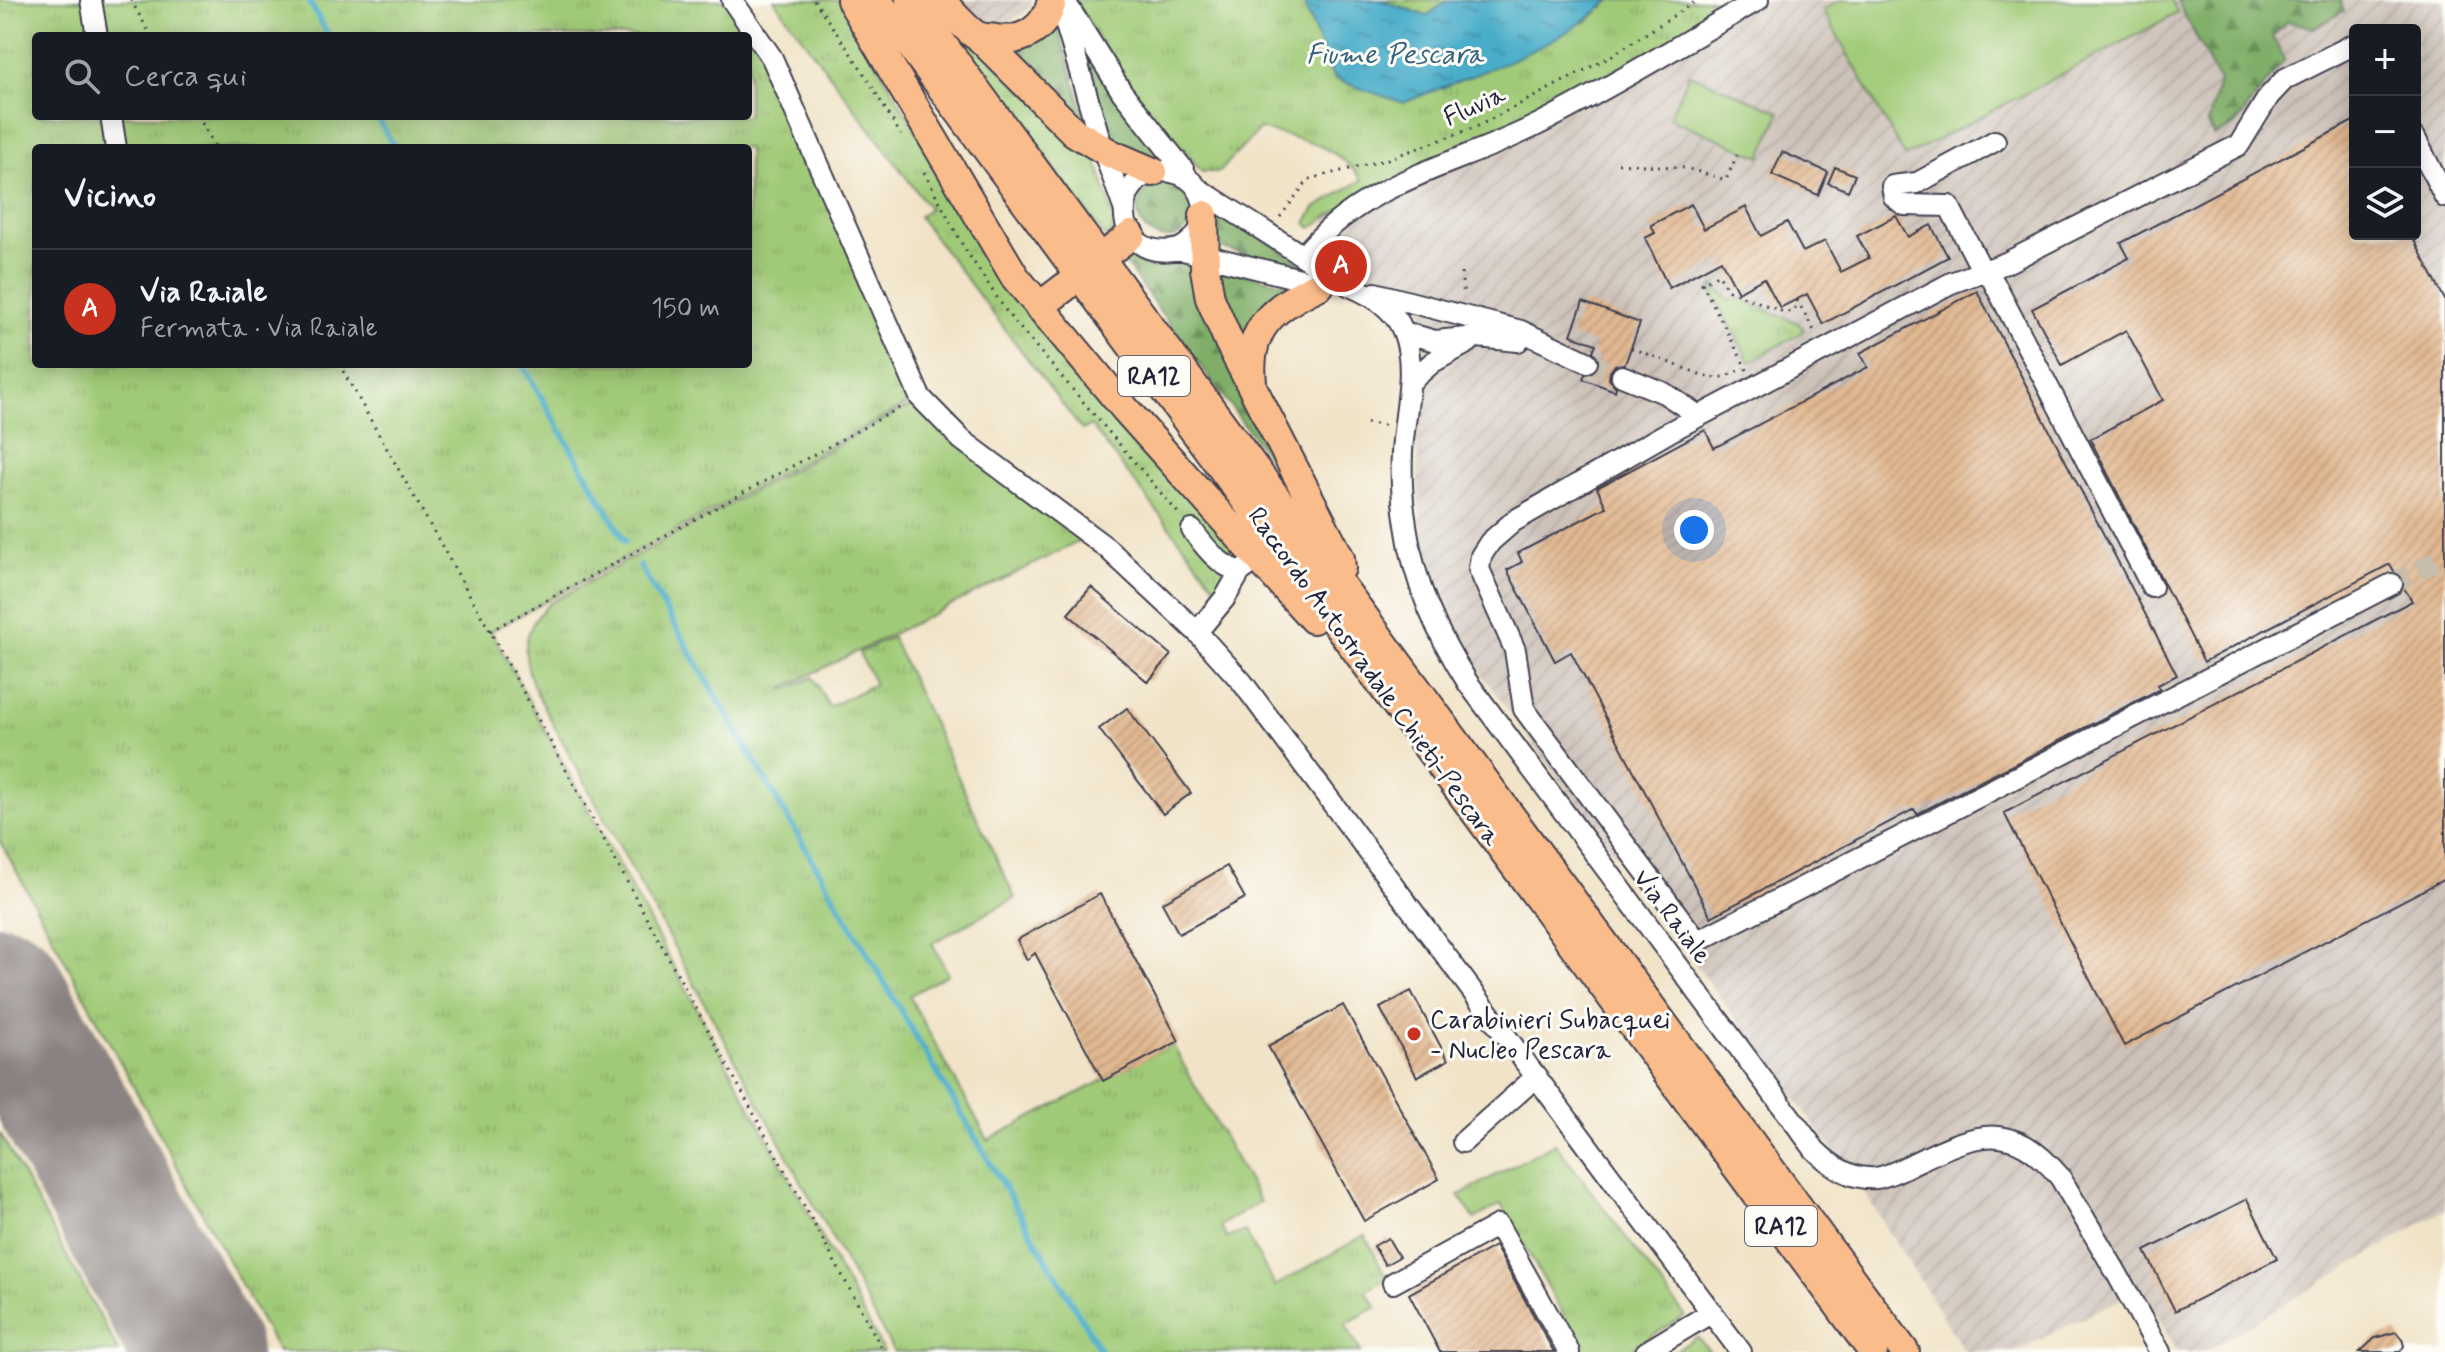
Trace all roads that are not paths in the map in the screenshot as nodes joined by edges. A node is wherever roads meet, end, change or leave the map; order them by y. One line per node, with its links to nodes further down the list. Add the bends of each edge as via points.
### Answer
1 (91, 0): 10 (street)
2 (732, 0): 42 (street, via 772,58 920,397 962,440 1107,548)
3 (851, 0): 27 (highway, via 1015,277)
4 (877, 0): 43 (highway, Raccordo Autostradale Chieti-Pescara / RA12)
5 (910, 0): 41 (highway, Raccordo Autostradale Chieti-Pescara / RA12)
6 (940, 0): 11 (highway)
7 (1052, 0): 11 (highway, via 1045,20 1027,35 1003,40)
8 (1061, 0): 16 (street); 19 (street)
9 (1758, 0): 23 (street, via 1532,128 1388,189 1336,220)
10 (96, 32)
11 (978, 36): 16 (highway, via 1074,132)
12 (2349, 47): 24 (street, via 2285,79 2239,145)
13 (112, 120): 15 (street)
14 (1995, 141): 24 (street, via 1917,183 1892,186 1894,197 1904,205 1949,206)
15 (115, 144)
16 (1103, 150): 18 (highway); 21 (street)
17 (2421, 150): 20 (street)
18 (1153, 172): 19 (street, via 1165,171); 21 (street, via 1133,185)
19 (1196, 194): 22 (highway); 23 (street)
20 (2445, 197)
21 (1123, 230): 22 (street, via 1152,250)
22 (1192, 253): 25 (street); 35 (highway)
23 (1304, 255): 25 (street)
24 (1986, 271): 36 (street, via 1951,283); 40 (street)
25 (1334, 285): 28 (street); 29 (street, via 1382,302); 35 (highway, via 1286,302 1263,325 1251,354)
26 (1065, 287): 27 (highway)
27 (1039, 307): 38 (highway)
28 (1459, 317): 29 (street, via 1425,321); 31 (street, via 1521,331)
29 (1404, 332): 30 (street, via 1435,341); 34 (street, Via Raiale)
30 (1477, 337): 31 (street); 34 (street)
31 (1553, 348): 32 (street)
32 (1587, 362)
33 (1628, 368): 36 (street)
34 (1410, 382): 53 (street, Via Raiale, via 1402,452 1406,525 1436,629 1468,683 1815,1150 1839,1169 1874,1178 1978,1135 2021,1144 2060,1177)
35 (1252, 387): 41 (highway, via 1340,558)
36 (1699, 416): 39 (street, via 1514,521 1490,542 1479,569 1515,650 1524,709 1700,940)
37 (1192, 530): 38 (street, via 1229,568)
38 (1250, 565): 42 (street); 43 (highway, via 1306,611 1395,727)
39 (2392, 584)
40 (2152, 587)
41 (1343, 588): 52 (highway, Raccordo Autostradale Chieti-Pescara / RA12)
42 (1197, 632): 44 (street, via 1242,682)
43 (1431, 751): 51 (highway, Raccordo Autostradale Chieti-Pescara / RA12)
44 (1537, 1076): 45 (street); 47 (street)
45 (1463, 1142)
46 (1393, 1283): 48 (street, via 1498,1225)
47 (1712, 1312): 49 (street); 50 (street)
48 (1569, 1352)
49 (1646, 1352)
50 (1741, 1352)
51 (1873, 1352)
52 (1905, 1352)
53 (2160, 1352)

